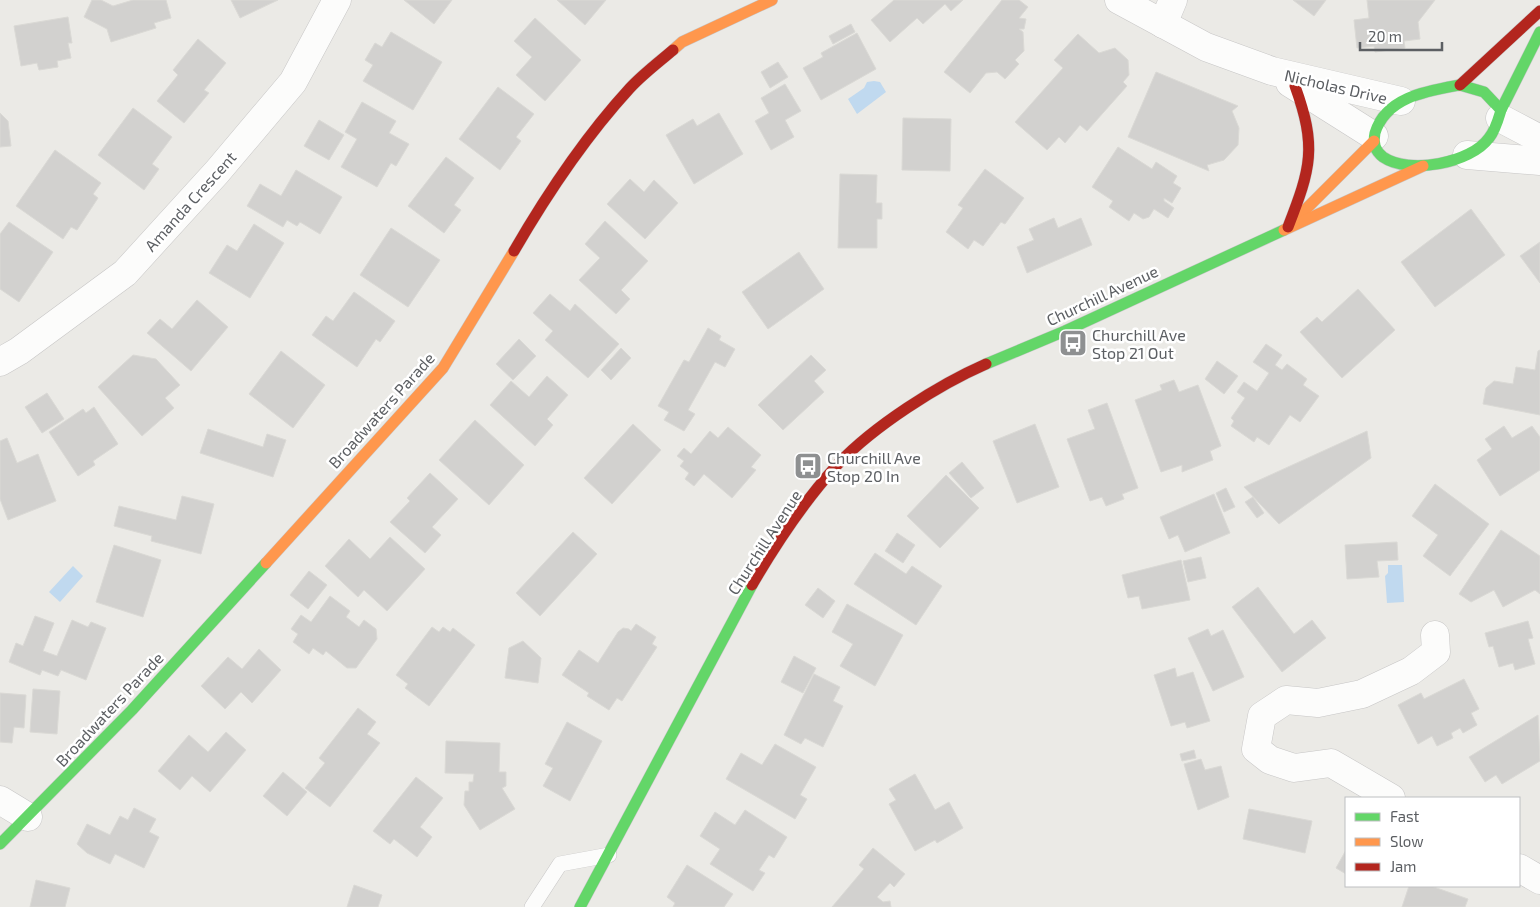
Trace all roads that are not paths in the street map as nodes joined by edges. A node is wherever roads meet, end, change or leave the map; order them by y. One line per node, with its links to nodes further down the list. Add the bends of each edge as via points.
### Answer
1 (337, 0): 19 (street, Amanda Crescent, via 293,82 125,273 20,351)
2 (772, 0): 23 (street, Broadwaters Parade, via 682,42 631,87 593,132 535,214 443,368 132,710)
3 (1118, 0): 6 (street, Nicholas Drive)
4 (1174, 0): 6 (street)
5 (1540, 11): 9 (street)
6 (1163, 24): 8 (street, Nicholas Drive, via 1206,47)
7 (1540, 32): 12 (street)
8 (1272, 71): 10 (street, Nicholas Drive); 11 (street, Nicholas Drive)
9 (1460, 85): 11 (street, via 1428,90); 12 (street, via 1481,90 1493,99)
10 (1295, 86): 13 (street, Nicholas Drive); 18 (street, via 1309,126 1311,160)
11 (1401, 101): 13 (street, via 1382,116)
12 (1500, 114): 14 (street); 15 (street, via 1493,134)
13 (1374, 138): 17 (street, via 1377,152 1383,157); 18 (street, Churchill Avenue)
14 (1540, 139)
15 (1467, 155): 16 (street); 17 (street)
16 (1540, 161)
17 (1423, 166): 18 (street, Churchill Avenue)
18 (1288, 226): 25 (street, Churchill Avenue, via 1065,331 956,377 890,420 839,463 797,514 753,583)
19 (0, 362)
20 (1434, 635): 21 (street, via 1436,652 1411,671 1362,694 1318,703 1286,700 1262,716 1256,749 1270,760 1294,768 1331,763)
21 (1389, 797)
22 (0, 800): 23 (street)
23 (28, 817): 24 (street, Broadwaters Parade)
24 (0, 844)
25 (609, 855): 28 (lane, via 560,864); 29 (street, Churchill Avenue)
26 (1520, 869): 27 (street)
27 (1540, 880)
28 (532, 907)
29 (580, 907)

